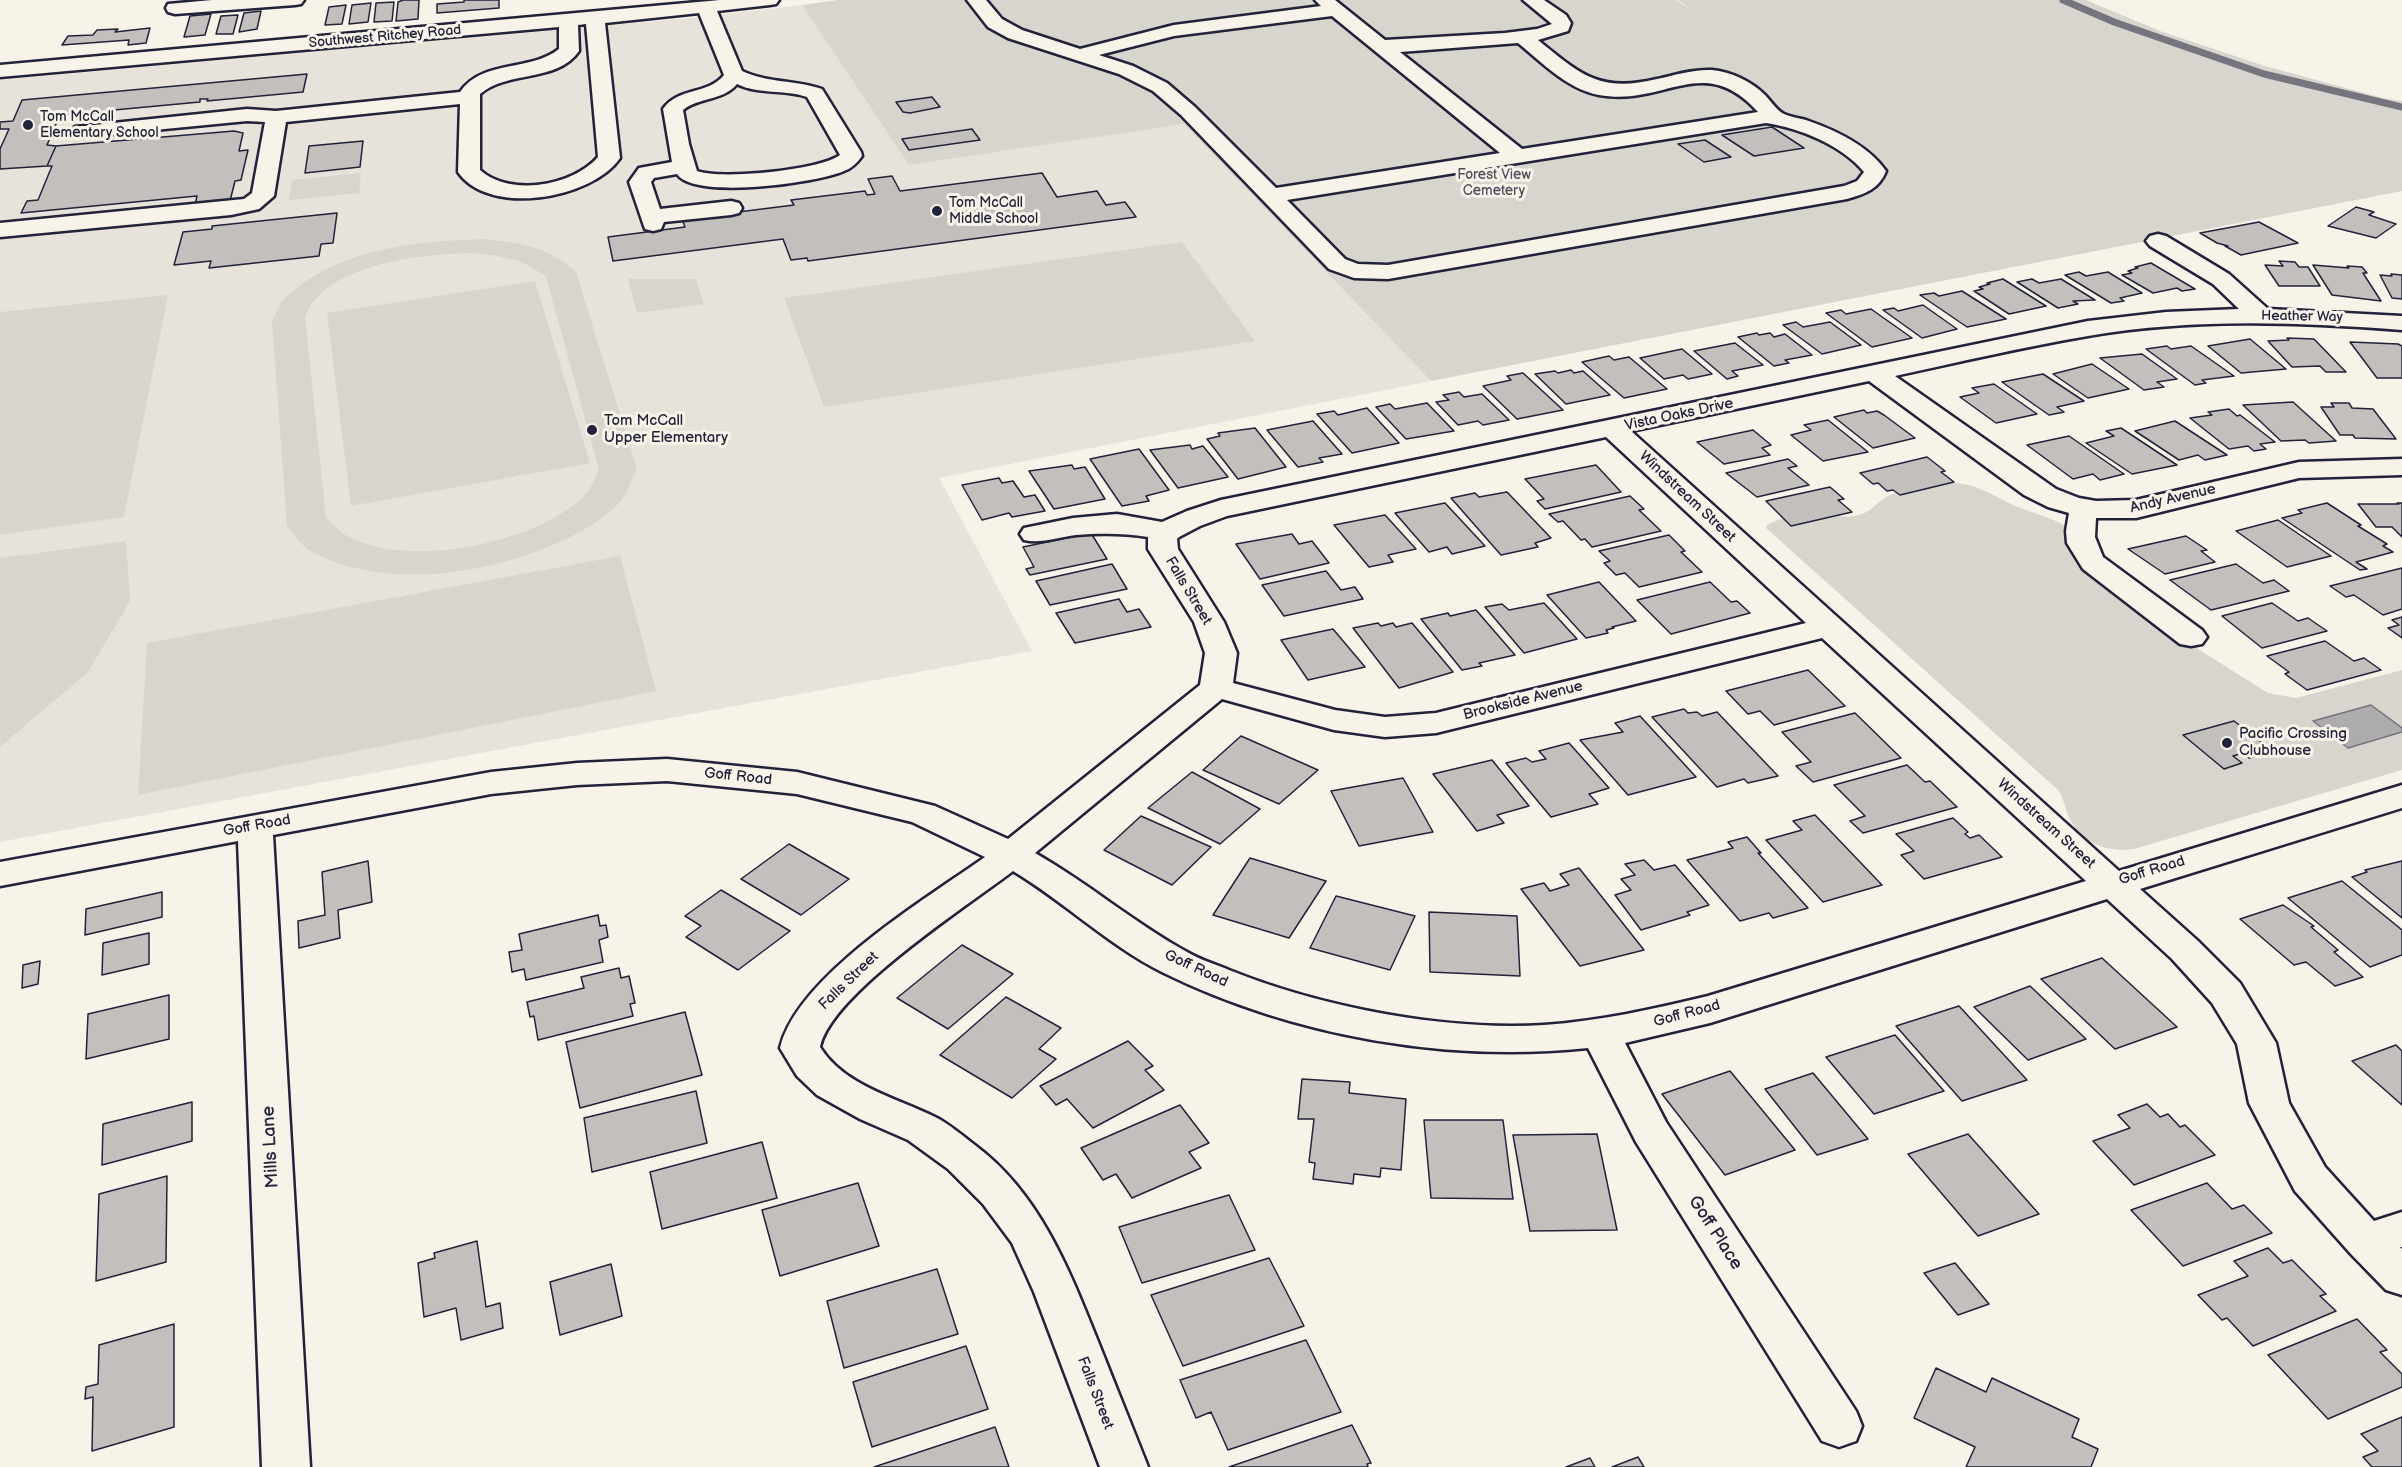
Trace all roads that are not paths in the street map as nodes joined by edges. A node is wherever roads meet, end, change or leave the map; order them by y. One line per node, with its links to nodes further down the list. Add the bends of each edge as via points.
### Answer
1 (295, 0): 6 (street); 11 (street)
2 (770, 0): 7 (street, Southwest Ritchey Road)
3 (976, 0): 13 (street, via 995,23 1015,34)
4 (1532, 0): 10 (street, via 1562,23 1556,30)
5 (1330, 5): 12 (street); 13 (street, via 1149,35)
6 (175, 8)
7 (705, 8): 8 (street, Southwest Ritchey Road); 17 (street)
8 (595, 18): 9 (street, Southwest Ritchey Road); 16 (street)
9 (568, 20): 11 (street, Southwest Ritchey Road); 14 (street, via 569,51)
10 (1521, 36): 12 (street, via 1404,47); 23 (street, via 1587,85 1600,89 1641,88 1699,76 1721,77 1739,83 1762,101)
11 (287, 45): 15 (street, Southwest Ritchey Road)
12 (1380, 45): 25 (street)
13 (1080, 55): 27 (street, via 1126,70 1160,87)
14 (536, 68): 16 (street); 21 (street, via 486,79 476,85)
15 (10, 70): 19 (street)
16 (586, 72): 21 (street, via 609,158 592,176 551,188 505,190 475,180 469,172)
17 (734, 75): 18 (street, via 753,84); 20 (street, via 720,90)
18 (783, 87): 20 (street); 26 (street, via 808,90 819,97 850,152 847,161 820,170 717,182 693,179)
19 (8, 90)
20 (702, 96): 26 (street, via 684,100 673,109)
21 (470, 97): 22 (street)
22 (276, 117): 24 (street, via 247,115); 29 (street, via 263,196 251,204)
23 (1774, 117): 25 (street); 27 (street, via 1844,146 1869,162 1875,171 1873,180 1847,192 1377,273 1354,271 1337,264)
24 (82, 130)
25 (1517, 156): 27 (street)
26 (684, 166): 28 (street, via 643,176 640,182 652,221)
27 (1270, 196)
28 (731, 207)
29 (0, 230)
30 (2158, 241): 31 (street, via 2220,279)
31 (2261, 316): 32 (street, Heather Way); 33 (street, Heather Way)
32 (2203, 318): 34 (street, Vista Oaks Drive, via 2088,328)
33 (2402, 322)
34 (1876, 374): 35 (street, Vista Oaks Drive); 37 (street, Andy Avenue, via 2034,489 2057,501)
35 (1612, 428): 39 (street, Vista Oaks Drive, via 1221,509 1191,518); 40 (street, Windstream Street)
36 (2402, 467): 37 (street, Andy Avenue, via 2299,470 2114,512)
37 (2084, 508): 41 (street, via 2079,538 2093,562)
38 (1034, 534): 39 (street, via 1117,523)
39 (1164, 534): 42 (street, Falls Street, via 1163,549 1209,622 1221,653)
40 (1828, 627): 42 (street, Brookside Avenue, via 1436,723 1385,727 1334,720); 47 (street, Windstream Street)
41 (2191, 636)
42 (1216, 688): 45 (street, Falls Street)
43 (2402, 795): 47 (street, Goff Road)
44 (255, 826): 45 (street, Goff Road, via 491,783 657,769 797,783 923,814); 46 (street, Goff Road); 52 (street, Mills Lane)
45 (1011, 855): 48 (street, Goff Road, via 1176,963 1254,995 1339,1018 1435,1034 1520,1039); 53 (street, Falls Street, via 881,950 827,999 803,1034 800,1048 811,1066 831,1084 922,1129 963,1158 998,1192 1029,1234 1056,1292)
46 (0, 874)
47 (2112, 884): 48 (street, Goff Road, via 1710,1009); 49 (street, Windstream Street, via 2226,993 2256,1043 2269,1103 2310,1179)
48 (1600, 1033): 51 (street, Goff Place, via 1650,1131)
49 (2384, 1236): 50 (street, Windstream Street)
50 (2402, 1277)
51 (1839, 1426)
52 (286, 1467)
53 (1124, 1467)

